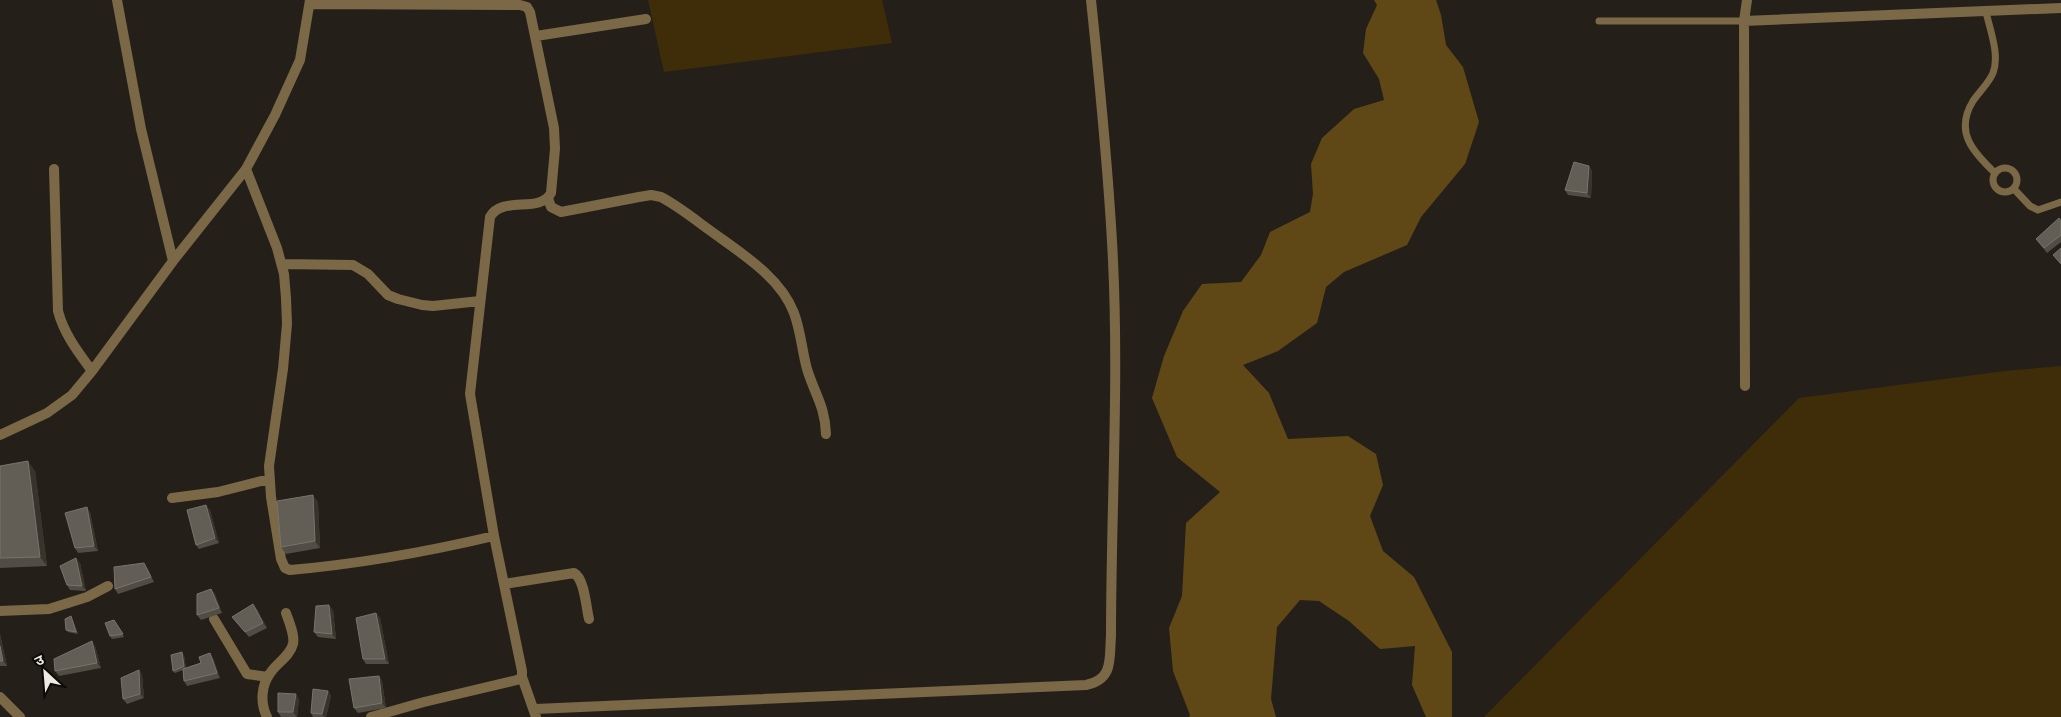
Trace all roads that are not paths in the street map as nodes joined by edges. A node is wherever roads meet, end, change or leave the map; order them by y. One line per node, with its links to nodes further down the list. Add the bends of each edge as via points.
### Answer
1 (117, 0): 18 (street, via 141,129)
2 (1091, 0): 37 (street, via 1109,202 1114,316 1111,636 1109,666 1102,679 1086,685)
3 (1747, 0): 10 (street)
4 (310, 2): 5 (street); 13 (street, via 300,60)
5 (527, 4): 11 (street)
6 (2061, 8): 7 (street)
7 (1986, 12): 10 (street); 14 (lane, via 1996,59 1993,74 1966,113 1964,130 1971,147)
8 (646, 19): 11 (street)
9 (1599, 21): 10 (lane)
10 (1744, 21): 22 (street)
11 (536, 36): 16 (street, via 554,128 555,149)
12 (54, 169): 21 (street, via 58,310 62,325)
13 (246, 169): 18 (street); 19 (street)
14 (1995, 173): 15 (lane, via 1994,187 2004,193); 15 (lane, via 2007,168 2012,171 2018,180)
15 (2014, 189): 17 (lane, via 2038,210)
16 (548, 198): 20 (street, via 542,202 493,210); 23 (street, via 551,207 561,212 651,195 661,197 759,268 783,293 794,312 806,367 826,418)
17 (2061, 202)
18 (173, 261): 21 (street)
19 (282, 264): 20 (street, via 353,265 368,274 388,295 422,305); 25 (street, via 287,324)
20 (480, 301): 27 (street, via 470,394)
21 (92, 371): 24 (street, via 72,395 48,413)
22 (1745, 386)
23 (826, 434)
24 (0, 435)
25 (269, 479): 26 (street, via 218,492); 27 (street, via 281,559 285,568 290,570 387,559)
26 (172, 498)
27 (494, 536): 28 (street)
28 (504, 584): 33 (street, via 574,574 579,576); 35 (street)
29 (108, 586): 30 (street, via 87,597 49,609)
30 (0, 611)
31 (286, 613): 34 (street, via 293,644)
32 (214, 619): 34 (street, via 247,674)
33 (588, 619)
34 (268, 677): 39 (street, via 262,698)
35 (522, 677): 37 (street); 40 (street)
36 (0, 697): 38 (street)
37 (536, 713)
38 (20, 717)
39 (267, 717)
40 (371, 717)

